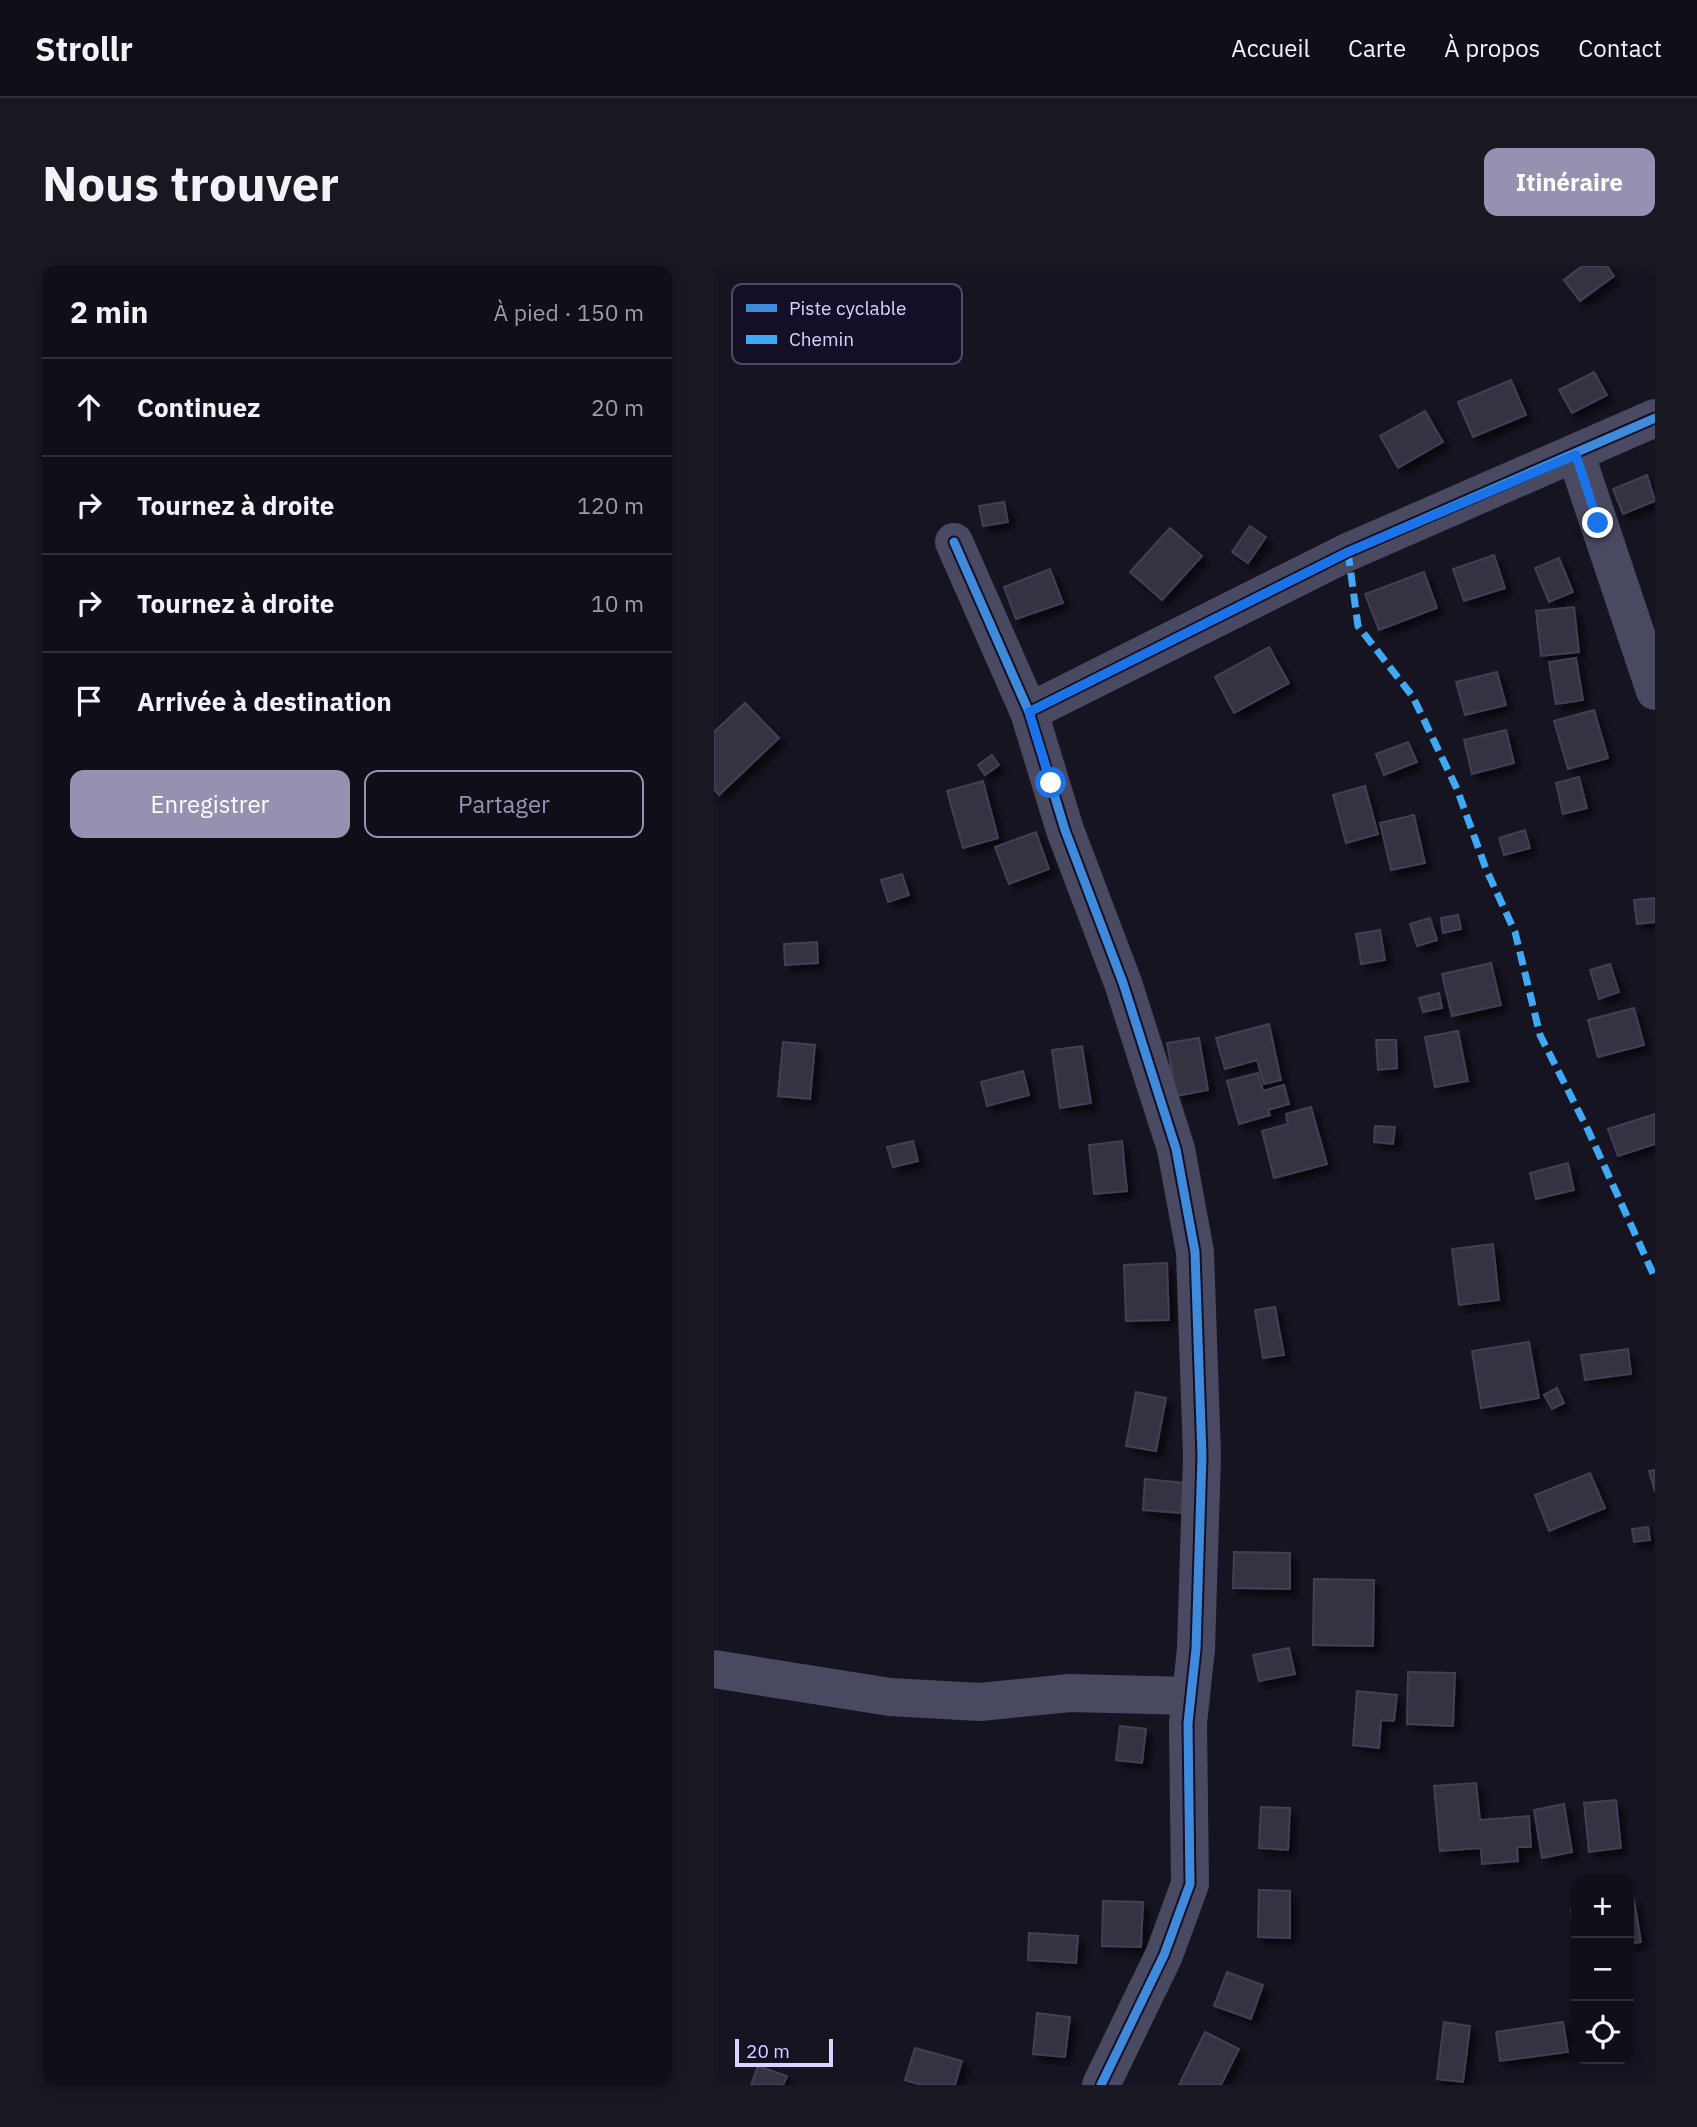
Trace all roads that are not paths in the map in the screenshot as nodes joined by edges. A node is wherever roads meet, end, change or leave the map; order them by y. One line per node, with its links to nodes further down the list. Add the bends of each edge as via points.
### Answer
1 (1655, 418): 2 (street)
2 (1576, 455): 4 (street); 6 (street, via 1348,552)
3 (954, 542): 6 (street)
4 (1641, 610): 5 (street)
5 (1655, 691)
6 (1029, 712): 8 (street, via 1175,1149 1195,1252 1202,1456)
7 (714, 1669): 8 (street, via 890,1697 980,1702 1070,1693)
8 (1191, 1696): 9 (street, via 1190,1885 1164,1955)
9 (1101, 2085)

